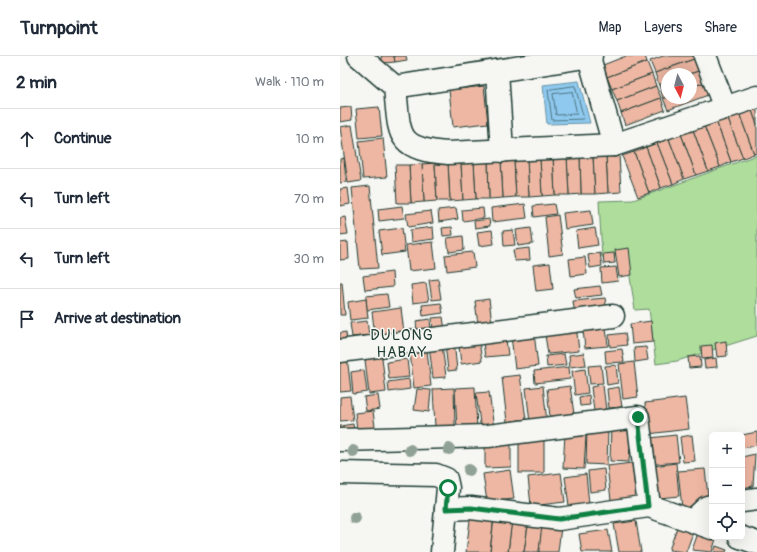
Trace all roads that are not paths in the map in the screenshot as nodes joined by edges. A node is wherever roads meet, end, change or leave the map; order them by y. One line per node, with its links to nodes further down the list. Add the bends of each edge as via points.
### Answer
1 (359, 56): 5 (street)
2 (590, 56): 4 (street); 8 (street)
3 (705, 56): 7 (street)
4 (497, 71): 5 (street); 9 (street)
5 (396, 87): 9 (street, via 399,129 405,139 417,148 448,153)
6 (757, 97): 7 (street)
7 (725, 108): 8 (street)
8 (614, 145): 9 (street)
9 (502, 151)
10 (613, 316): 11 (street)
11 (340, 350)
12 (340, 440): 16 (street, via 488,436 638,417)
13 (340, 473): 18 (street, via 441,476 448,483)
14 (757, 499): 15 (street)
15 (745, 501)
16 (648, 506): 18 (street, via 559,519 471,508); 19 (street)
17 (709, 507): 19 (street)
18 (446, 509): 22 (street)
19 (702, 524)
20 (745, 539): 21 (street)
21 (757, 543)
22 (442, 552)

